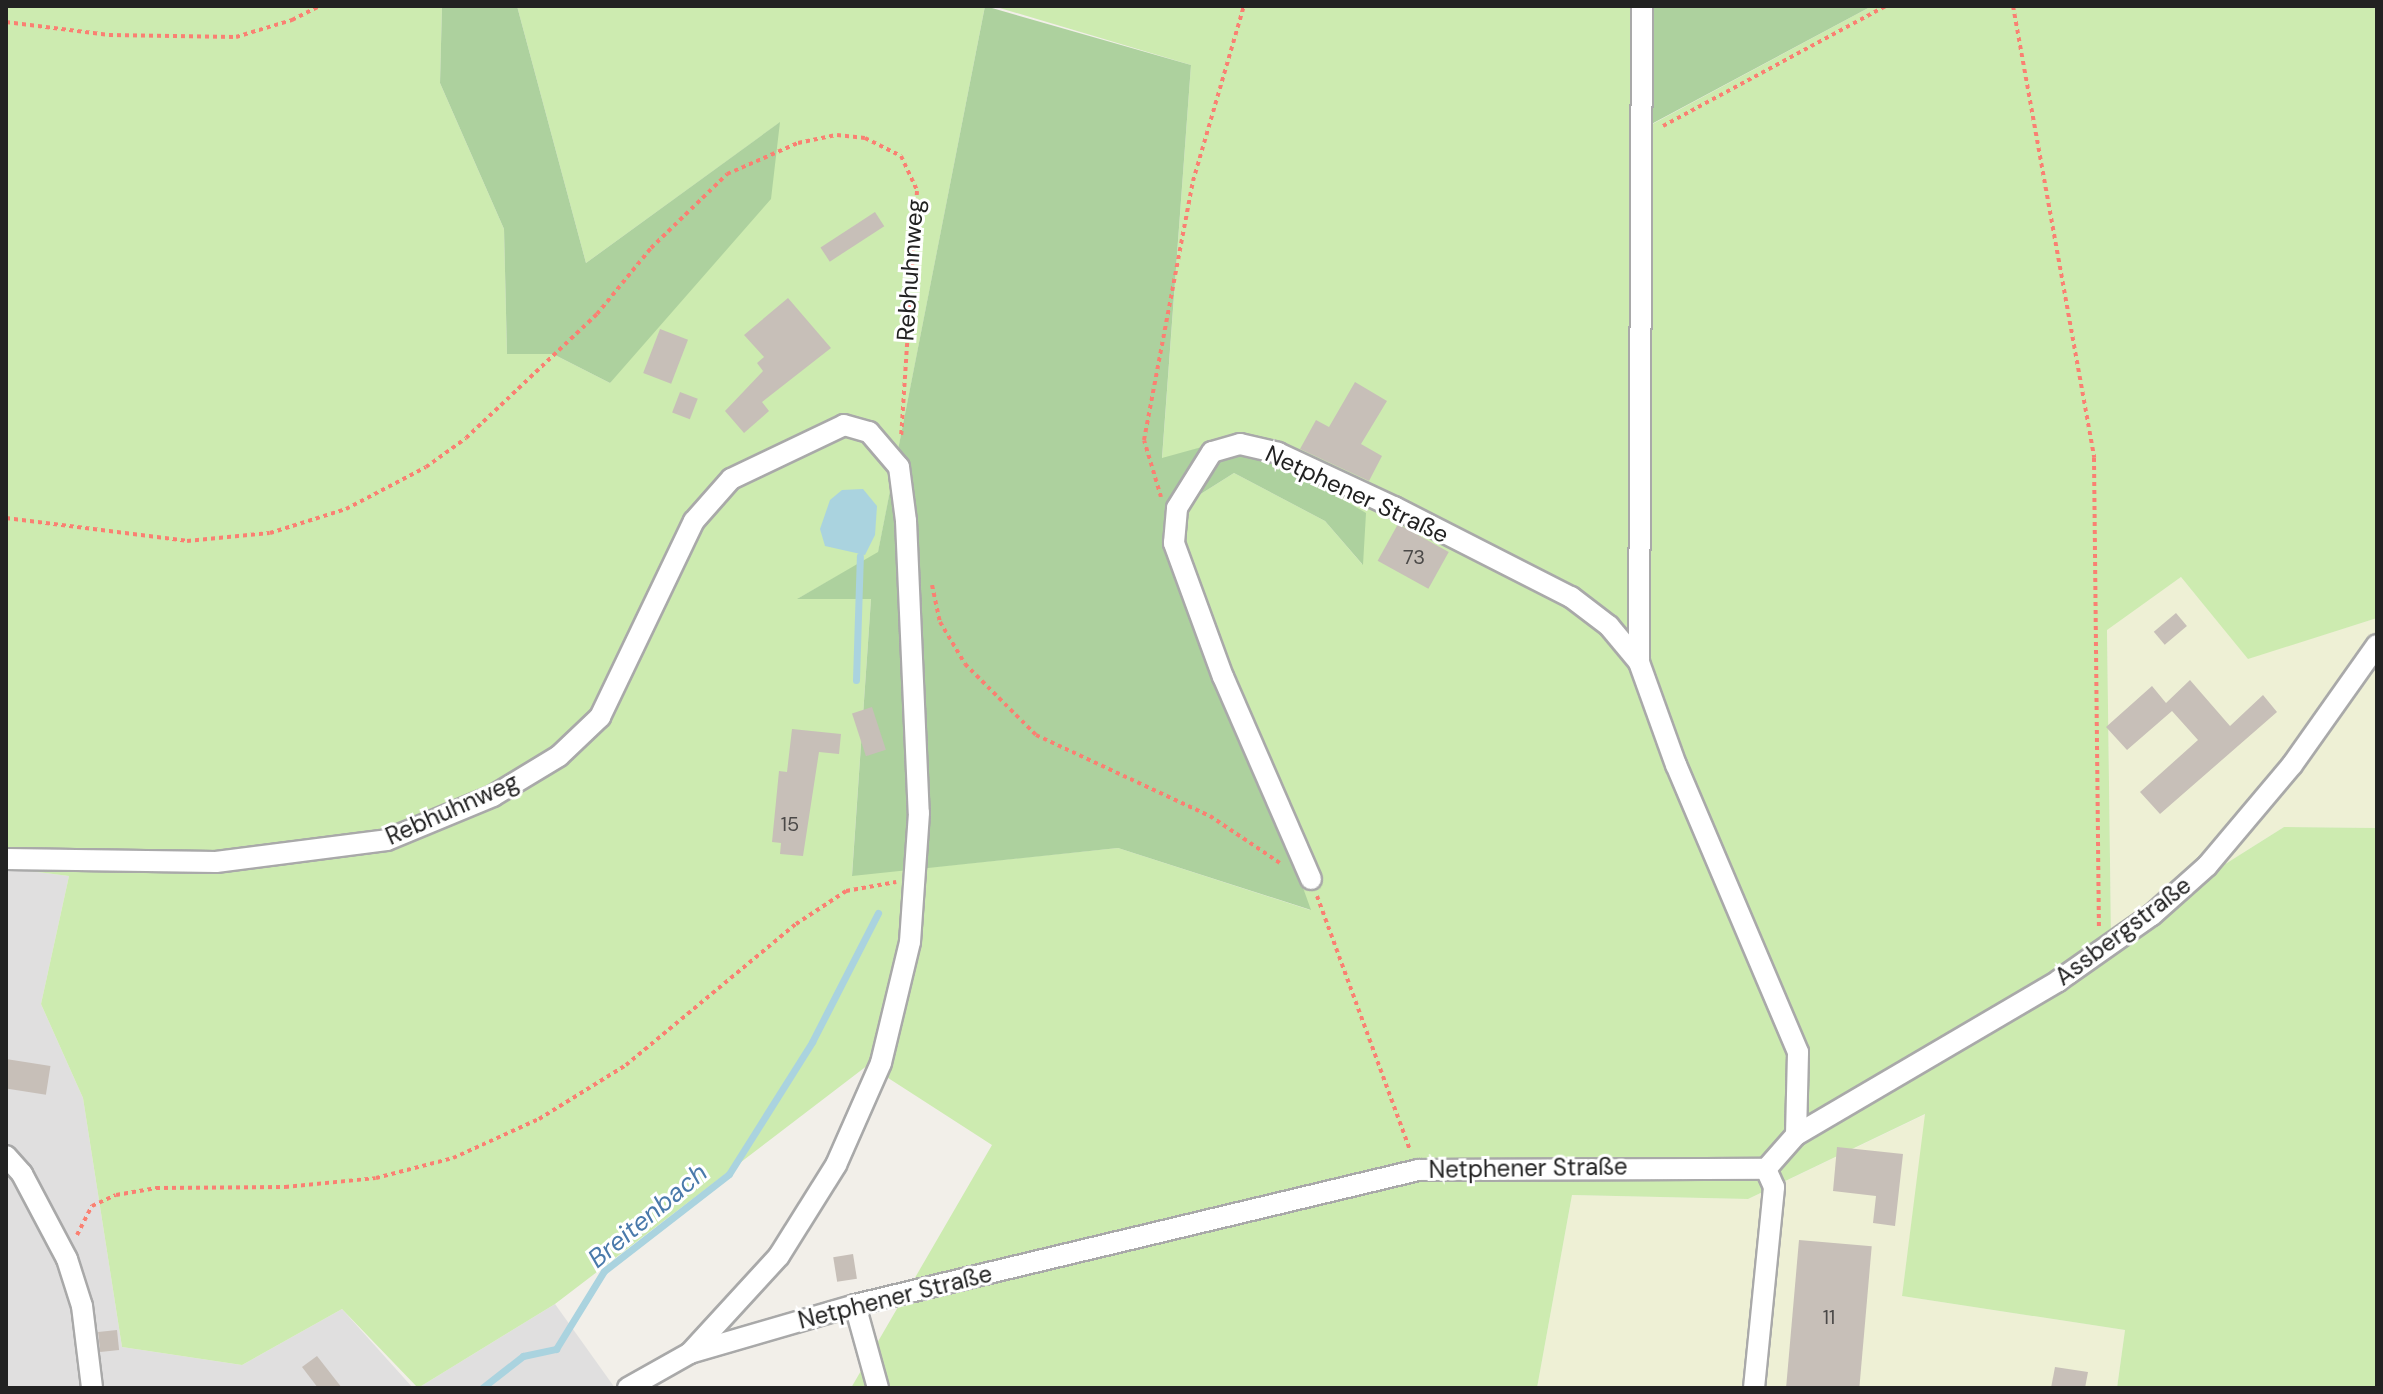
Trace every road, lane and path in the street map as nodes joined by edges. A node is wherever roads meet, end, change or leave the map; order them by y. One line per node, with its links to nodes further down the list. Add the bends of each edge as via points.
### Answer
1 (319, 6): 6 (path, via 236,37 109,35)
2 (1244, 6): 9 (path, via 1193,181 1144,440)
3 (1642, 6): 7 (street, Netphener Straße)
4 (1886, 6): 7 (path)
5 (2013, 6): 17 (path, via 2094,458)
6 (6, 22)
7 (1639, 139): 13 (street, Netphener Straße)
8 (899, 467): 10 (path, Rebhuhnweg, via 917,191 901,156 865,138 837,135 798,143 727,174 651,248 597,314 466,438 426,467 307,524 234,540 140,538); 14 (street, Rebhuhnweg, via 869,432 844,425 731,479 694,521 600,717 559,756 493,796 387,840 216,862); 15 (street, via 919,813)
9 (1161, 499)
10 (6, 518)
11 (931, 581): 16 (path, via 940,622 965,664 1036,735 1210,816 1250,846)
12 (2377, 645): 17 (street, Assbergstraße, via 2292,765 2207,866 2152,915)
13 (1639, 662): 16 (street, Netphener Straße, via 1609,626 1571,597 1394,507 1278,453 1240,444 1212,452 1177,508 1174,543 1223,677); 18 (street, Netphener Straße, via 1676,765 1798,1052)
14 (6, 859)
15 (915, 878): 22 (path, via 846,891 796,924 626,1065 539,1119 468,1152 376,1178 285,1187 156,1188 116,1195 92,1206); 24 (street, via 910,942 881,1063 836,1165 779,1256)
16 (1311, 879): 21 (path)
17 (2100, 951): 18 (street, Assbergstraße)
18 (1796, 1135): 20 (street)
19 (6, 1156): 22 (street, via 22,1174)
20 (1766, 1169): 21 (street, Netphener Straße); 28 (street, via 1774,1187)
21 (1418, 1170): 23 (street, Netphener Straße)
22 (67, 1259): 25 (street, via 82,1306)
23 (855, 1305): 24 (street, Netphener Straße); 27 (street)
24 (690, 1353): 26 (street, Netphener Straße)
25 (92, 1388)
26 (628, 1388)
27 (878, 1388)
28 (1754, 1388)

